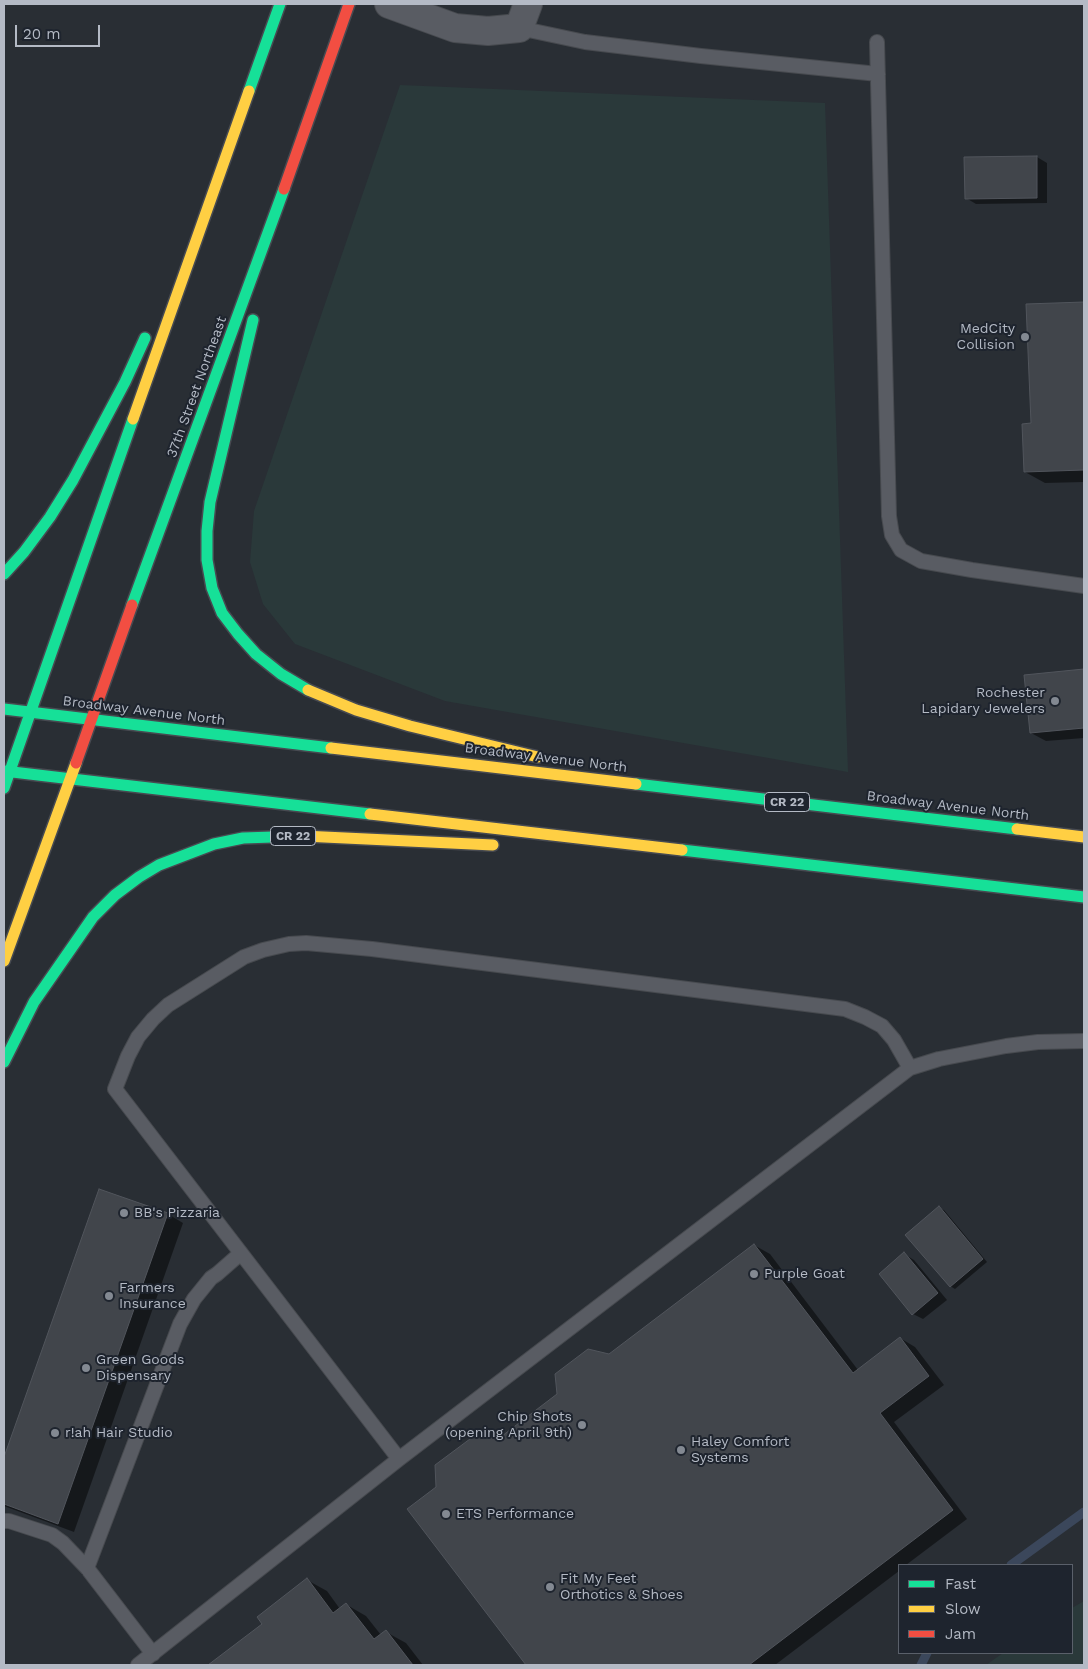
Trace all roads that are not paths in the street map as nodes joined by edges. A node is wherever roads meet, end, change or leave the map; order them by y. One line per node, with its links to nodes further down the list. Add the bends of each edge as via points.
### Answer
1 (280, 4): 7 (main road)
2 (349, 4): 8 (main road, 37th Street Northeast)
3 (389, 4): 4 (street, via 454,28 488,31)
4 (523, 16): 6 (lane, via 585,42)
5 (877, 42): 6 (lane)
6 (878, 74): 14 (lane, via 892,535 900,550 920,561)
7 (218, 183): 10 (main road); 16 (main road)
8 (286, 187): 9 (main road); 17 (main road, 37th Street Northeast)
9 (263, 281)
10 (163, 300)
11 (256, 309): 18 (main road, via 210,502 207,560 212,588 222,613 256,654 310,691 356,710 401,723)
12 (150, 328): 13 (main road, via 73,480 50,517)
13 (4, 574)
14 (1084, 586)
15 (4, 709): 16 (main road, Broadway Avenue North)
16 (31, 712): 17 (main road, Broadway Avenue North / CR 22); 20 (main road)
17 (92, 720): 21 (main road, 37th Street Northeast); 22 (main road, Broadway Avenue North / CR 22)
18 (547, 759)
19 (576, 765): 22 (main road)
20 (7, 771): 21 (main road, CR 22); 23 (main road)
21 (70, 779): 27 (main road, CR 22); 29 (main road, 37th Street Northeast)
22 (681, 789): 24 (main road, Broadway Avenue North / CR 22)
23 (4, 790)
24 (1084, 837)
25 (501, 846): 31 (main road, CR 22, via 273,836 214,844 159,865 139,877 93,918 34,1002)
26 (559, 847): 27 (main road, CR 22)
27 (685, 851): 28 (main road, CR 22)
28 (1084, 896)
29 (4, 962)
30 (1084, 1041): 32 (lane, via 1006,1046)
31 (4, 1062)
32 (910, 1068): 33 (lane, via 882,1026 845,1009 372,949 306,943 263,950 168,1004 138,1036 115,1089); 34 (lane)
33 (241, 1253): 34 (lane); 36 (lane, via 211,1278 180,1324)
34 (399, 1460): 37 (lane)
35 (4, 1521): 36 (lane, via 52,1535)
36 (87, 1568): 37 (lane)
37 (153, 1654): 38 (lane)
38 (138, 1665)

